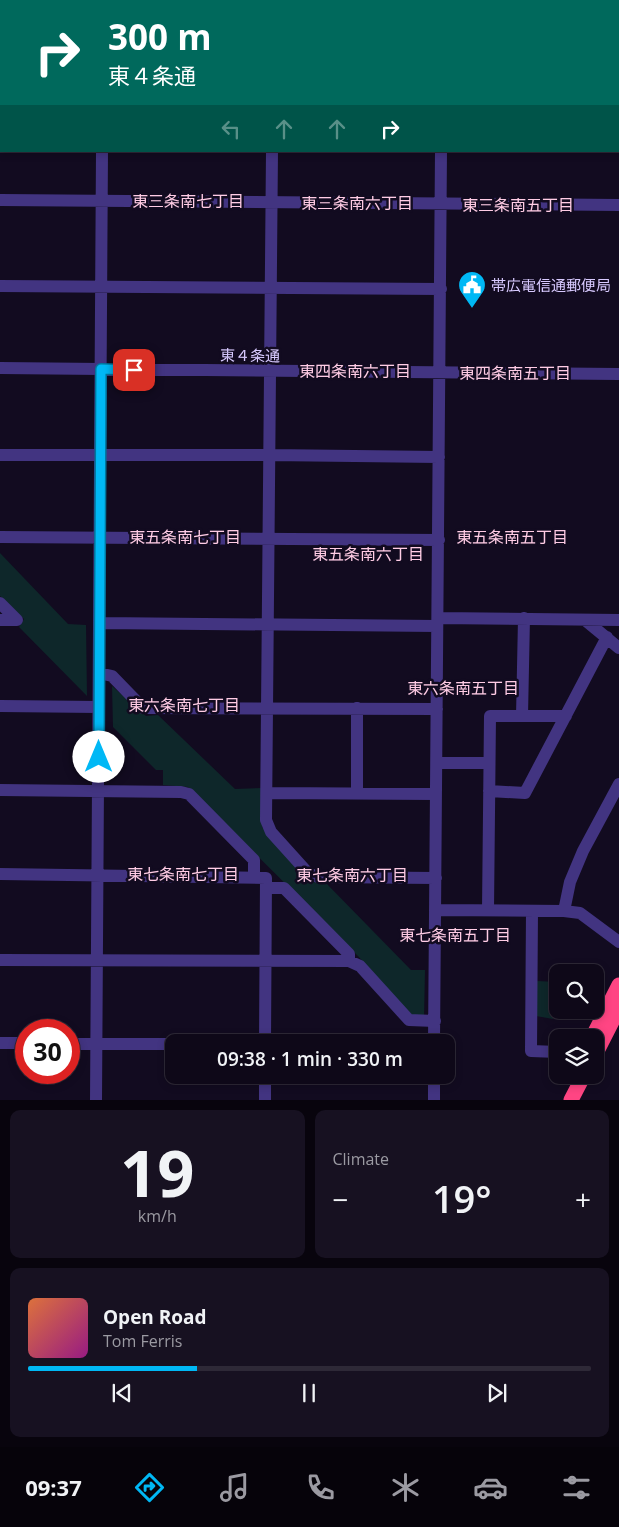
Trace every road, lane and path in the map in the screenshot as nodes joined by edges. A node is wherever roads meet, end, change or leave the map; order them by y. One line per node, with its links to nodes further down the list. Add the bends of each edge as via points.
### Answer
1 (102, 152): 5 (street)
2 (272, 152): 6 (street)
3 (441, 152): 7 (street)
4 (0, 200): 5 (street)
5 (102, 200): 6 (street); 10 (street)
6 (272, 202): 7 (street); 11 (street)
7 (441, 203): 8 (street); 12 (street)
8 (619, 205)
9 (0, 286): 10 (street)
10 (102, 286): 11 (street); 14 (street)
11 (271, 288): 12 (street); 15 (street)
12 (441, 288): 16 (street)
13 (0, 368): 14 (street, 東４条通)
14 (101, 369): 15 (street, 東４条通); 19 (street)
15 (269, 371): 16 (street, 東４条通); 20 (street)
16 (440, 372): 17 (street, 東４条通); 21 (street)
17 (619, 374)
18 (0, 455): 19 (street)
19 (100, 455): 20 (street); 23 (street)
20 (270, 455): 21 (street); 24 (street)
21 (439, 457): 25 (street)
22 (0, 537): 23 (street)
23 (100, 538): 24 (street); 32 (street)
24 (269, 539): 25 (street); 33 (street)
25 (439, 540): 31 (street)
26 (0, 603): 28 (street, via 18,620)
27 (524, 618): 29 (street); 31 (street); 42 (street)
28 (0, 620)
29 (585, 620): 30 (street); 34 (street)
30 (619, 620)
31 (437, 622): 33 (street); 41 (street)
32 (100, 623): 33 (street); 36 (street)
33 (268, 624): 39 (street)
34 (607, 637): 35 (street); 43 (street)
35 (619, 648)
36 (100, 673): 38 (street); 39 (street, via 112,676 143,708)
37 (0, 706): 38 (street)
38 (99, 707): 48 (street)
39 (268, 708): 40 (street); 50 (street)
40 (357, 708): 41 (street); 51 (street)
41 (437, 709): 44 (street)
42 (522, 716): 43 (street); 45 (street, via 490,716)
43 (566, 716): 49 (street, via 525,793)
44 (437, 763): 45 (street); 52 (street)
45 (489, 763): 49 (street)
46 (619, 784): 61 (street, via 583,851 570,882)
47 (0, 790): 48 (street)
48 (99, 791): 54 (street); 55 (street, via 189,794 254,860)
49 (489, 791): 59 (street)
50 (267, 793): 51 (street); 56 (street, via 266,820 271,832 308,873 318,877)
51 (357, 794): 52 (street)
52 (436, 794): 56 (street)
53 (0, 874): 54 (street)
54 (98, 876): 55 (street); 64 (street)
55 (254, 877): 57 (street, via 266,878)
56 (436, 878): 58 (street)
57 (266, 888): 65 (street); 66 (street, via 284,888 349,954)
58 (435, 910): 59 (street); 69 (street)
59 (488, 910): 60 (street)
60 (532, 911): 61 (street); 79 (street, via 531,1051)
61 (564, 911): 62 (street, via 580,913)
62 (619, 942)
63 (0, 960): 64 (street)
64 (97, 960): 65 (street); 77 (street)
65 (266, 961): 66 (street); 71 (street)
66 (349, 961): 69 (street, via 360,966 409,1020)
67 (619, 985): 70 (highway)
68 (619, 1008): 73 (highway)
69 (434, 1021): 72 (street)
70 (597, 1029)
71 (265, 1034)
72 (434, 1034)
73 (604, 1037)
74 (0, 1043): 75 (street)
75 (15, 1043)
76 (80, 1044): 77 (street)
77 (96, 1044): 78 (street); 84 (street)
78 (165, 1044)
79 (549, 1052)
80 (265, 1084): 85 (street)
81 (434, 1084): 86 (street)
82 (568, 1084): 87 (highway)
83 (579, 1084): 88 (highway)
84 (96, 1100)
85 (265, 1100)
86 (434, 1100)
87 (560, 1100)
88 (571, 1100)

